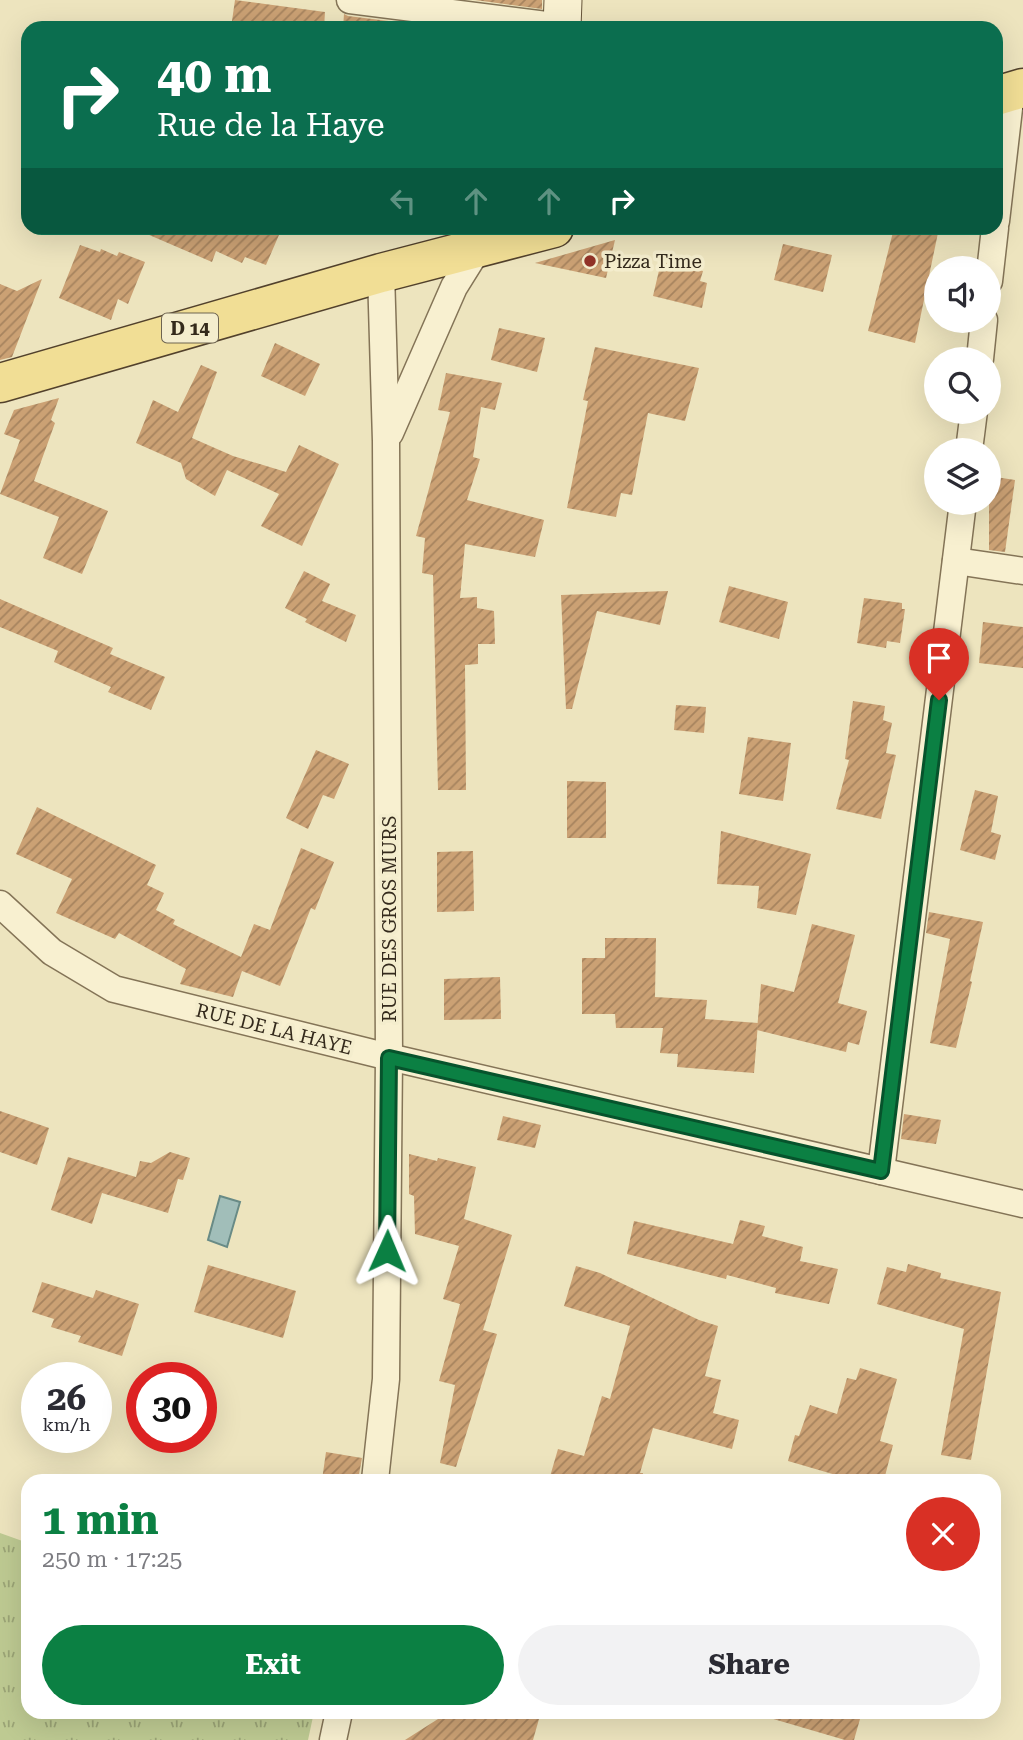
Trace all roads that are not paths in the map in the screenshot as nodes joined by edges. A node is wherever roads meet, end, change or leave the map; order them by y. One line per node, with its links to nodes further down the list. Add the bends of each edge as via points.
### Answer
1 (350, 0): 3 (street)
2 (563, 0): 4 (street)
3 (509, 21)
4 (562, 21)
5 (1010, 92): 6 (street)
6 (1003, 156)
7 (994, 235): 9 (street)
8 (486, 237): 10 (main road, D 14); 12 (street, RUE DES GROS MURS, via 454,287)
9 (992, 256)
10 (380, 274): 11 (main road, D 14); 12 (street, RUE DES GROS MURS)
11 (0, 383)
12 (386, 442): 17 (street, RUE DES GROS MURS)
13 (961, 515): 14 (street)
14 (956, 561): 15 (street); 18 (street)
15 (1023, 571)
16 (0, 904): 17 (street, RUE DE LA HAYE, via 52,952 114,989)
17 (389, 1058): 18 (street, RUE DE LA HAYE); 20 (street, RUE DES GROS MURS, via 386,1379)
18 (881, 1171): 19 (street, RUE DE LA HAYE)
19 (1023, 1204)
20 (375, 1474)
21 (337, 1719): 22 (street)
22 (333, 1740)

